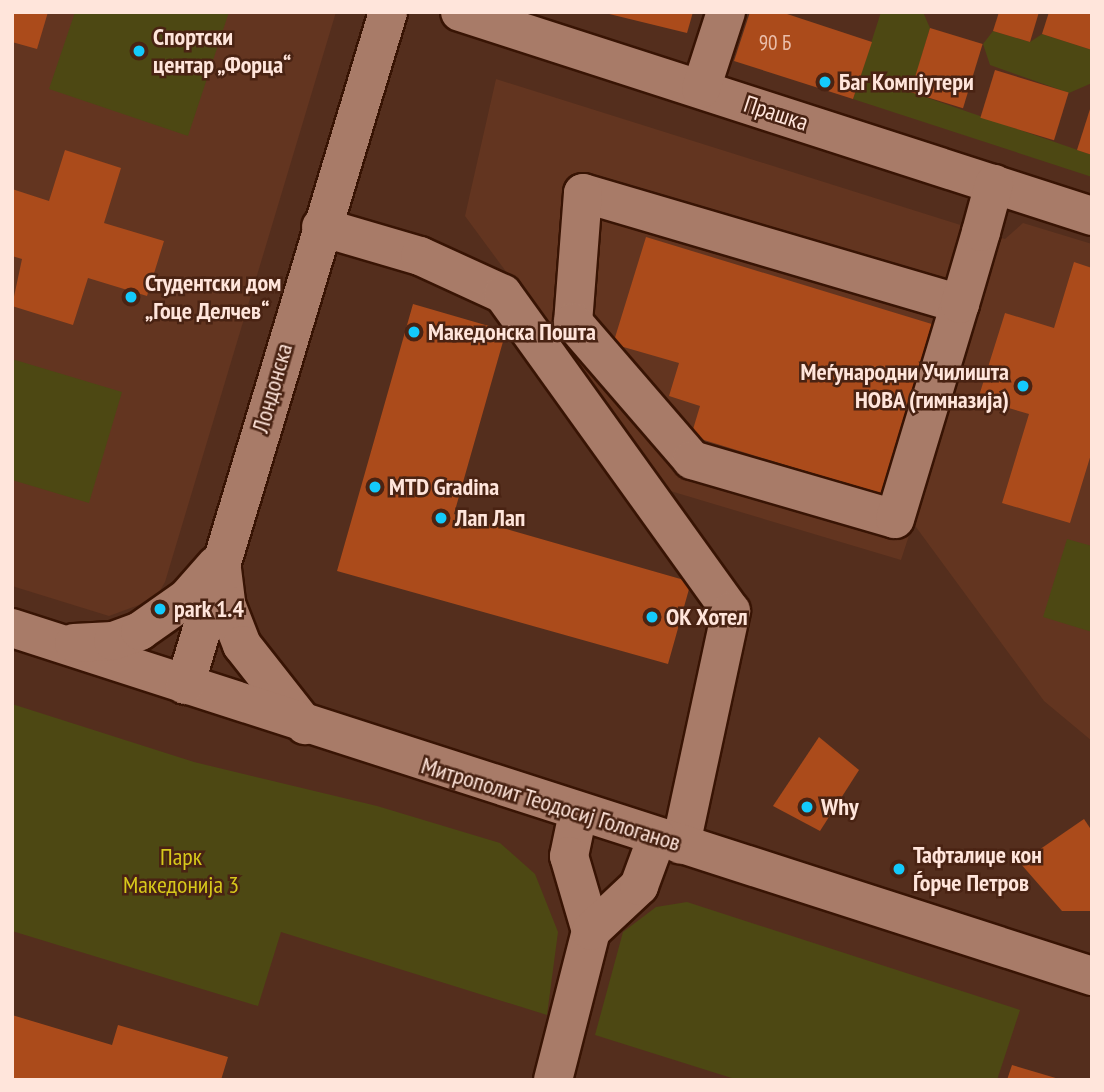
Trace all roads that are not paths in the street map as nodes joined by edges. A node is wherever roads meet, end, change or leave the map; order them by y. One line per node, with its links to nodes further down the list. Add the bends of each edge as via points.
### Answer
1 (388, 12): 7 (street, Лондонска)
2 (460, 12): 4 (street, Прашка)
3 (726, 12): 4 (street)
4 (701, 89): 5 (street, Прашка)
5 (993, 184): 6 (street, Прашка); 8 (street)
6 (1092, 216)
7 (321, 227): 9 (street, Лондонска); 15 (street, via 420,256 503,294 731,611)
8 (960, 304): 8 (street, via 895,519 692,460 573,322 583,193)
9 (223, 555): 11 (street, via 187,598 140,631 89,644); 12 (street, Лондонска); 13 (street, via 233,625 257,671)
10 (12, 628): 11 (street, Митрополит Теодосиј Гологанов)
11 (54, 641): 12 (street, Митрополит Теодосиј Гологанов)
12 (185, 685): 13 (street, Митрополит Теодосиј Гологанов)
13 (306, 727): 14 (street, Митрополит Теодосиј Гологанов)
14 (578, 813): 15 (street, Митрополит Теодосиј Гологанов); 16 (street, via 569,856)
15 (669, 841): 16 (street, via 639,886); 17 (street, Митрополит Теодосиј Гологанов)
16 (591, 931): 18 (street)
17 (1092, 976)
18 (554, 1080)

